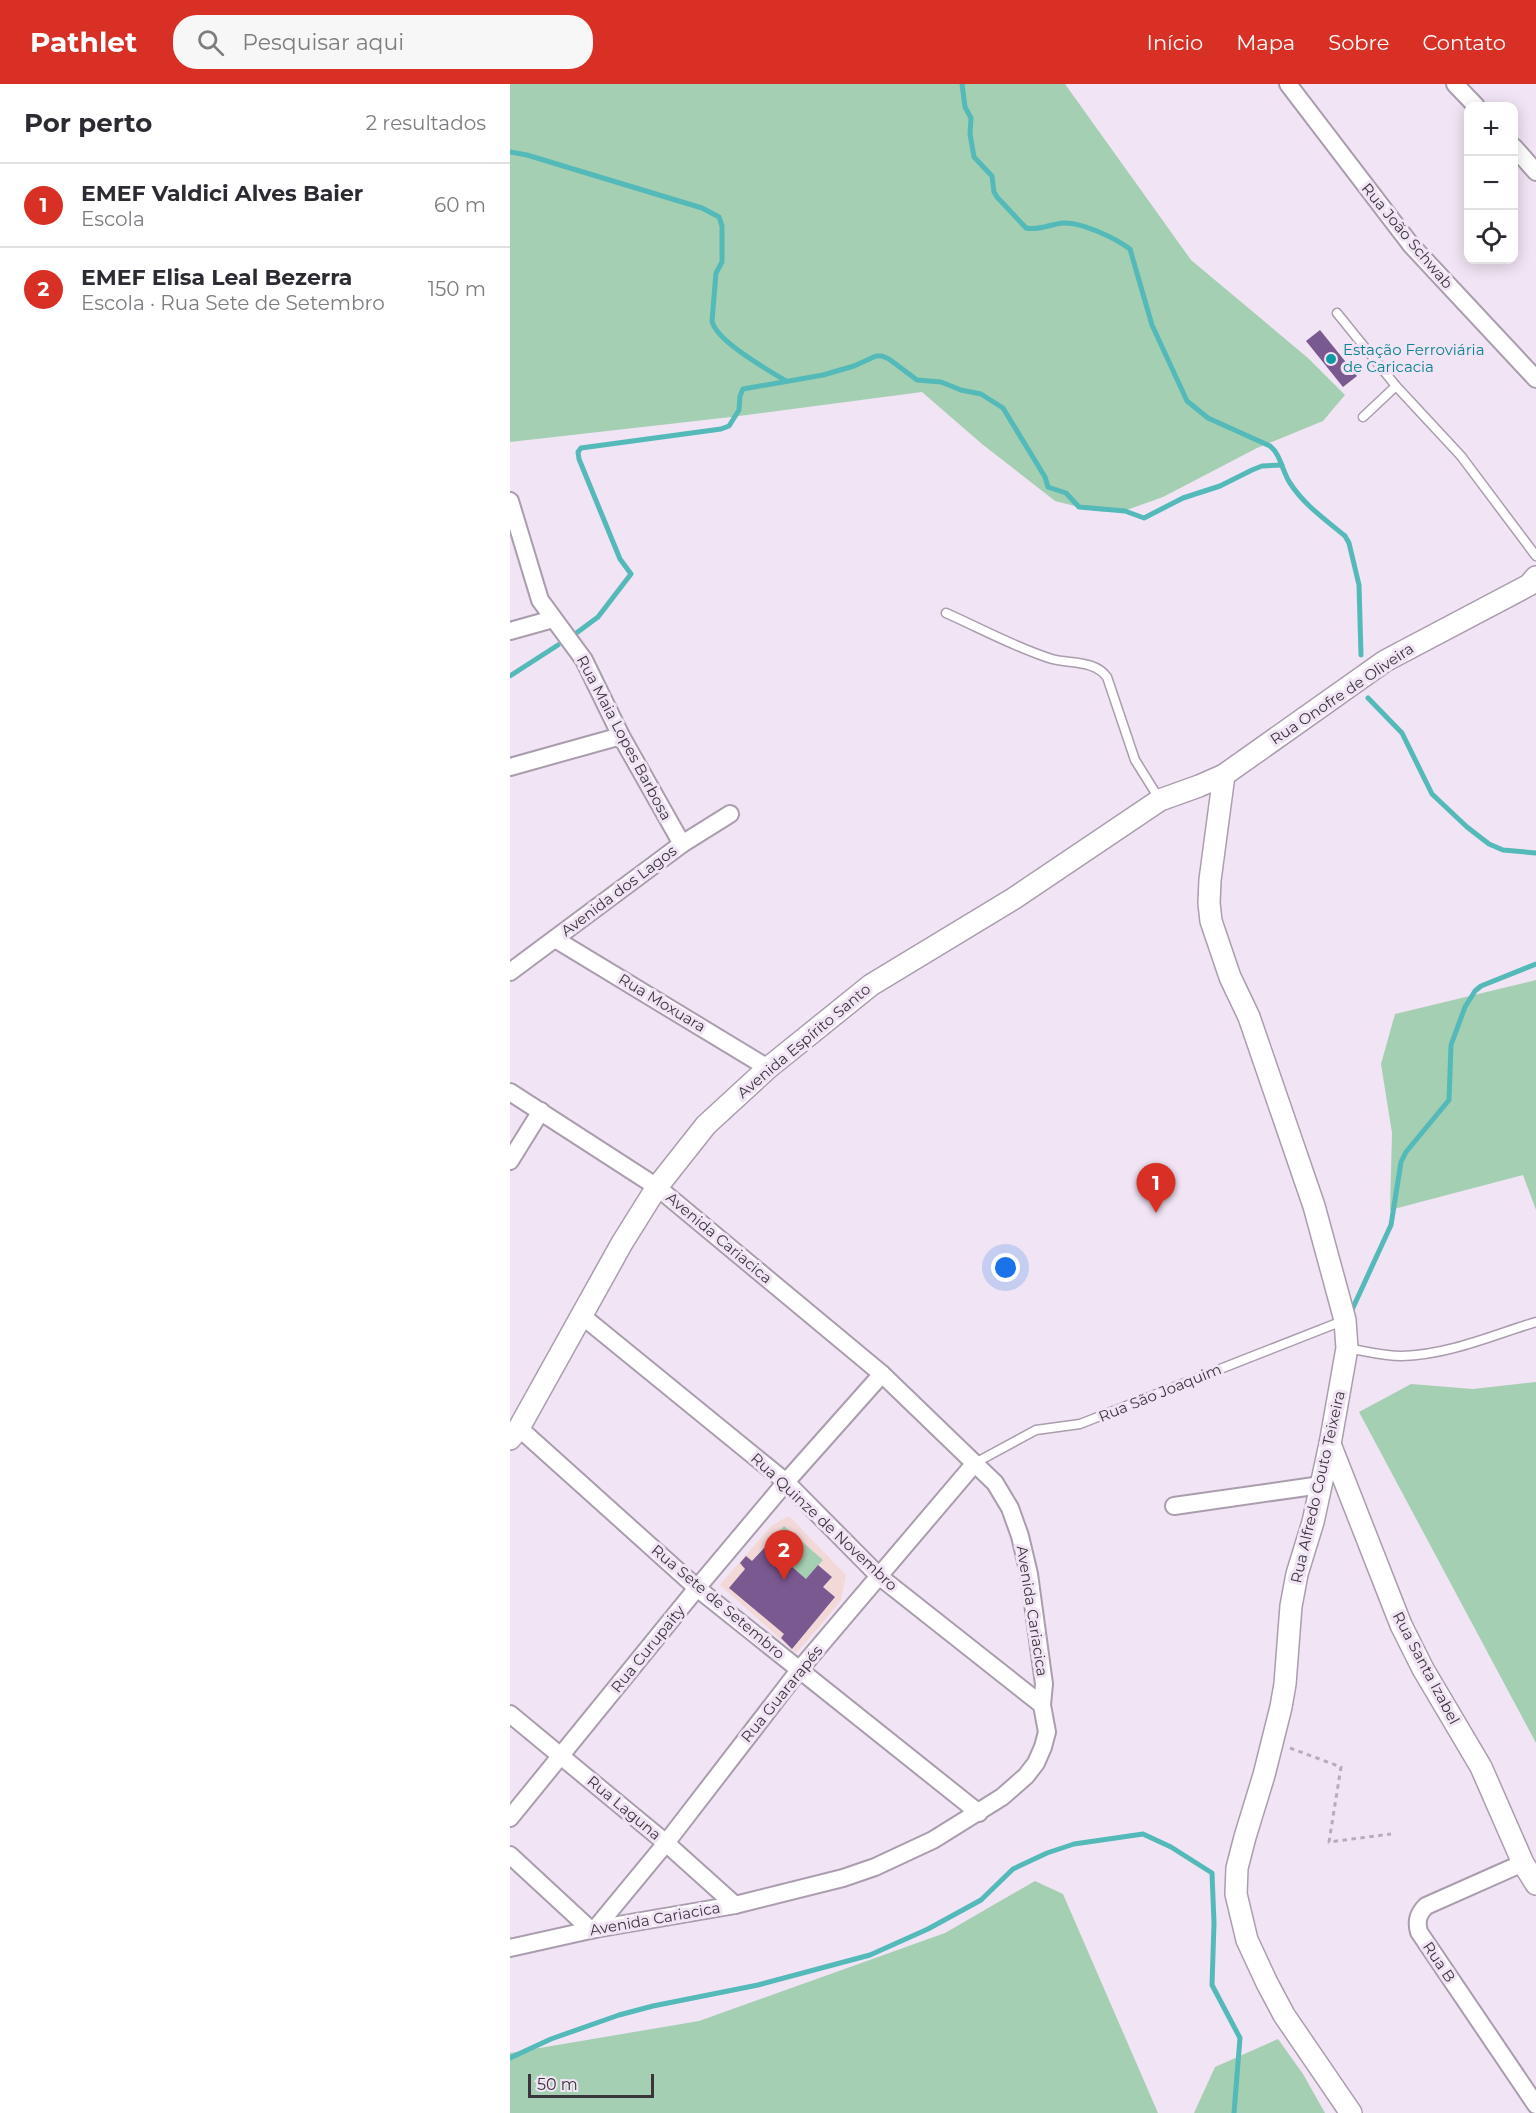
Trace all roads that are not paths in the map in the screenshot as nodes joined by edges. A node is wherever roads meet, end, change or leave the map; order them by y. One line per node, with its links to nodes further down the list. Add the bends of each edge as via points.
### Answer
1 (1288, 84): 7 (street, Rua João Schwab, via 1411,245)
2 (1455, 84): 3 (street)
3 (1472, 102)
4 (1518, 152): 5 (street)
5 (1536, 172)
6 (1337, 314): 8 (lane)
7 (1536, 379)
8 (1396, 387): 9 (lane); 11 (lane, via 1461,456)
9 (1363, 417)
10 (510, 501): 14 (street, Rua Maia Lopes Barbosa, via 534,584)
11 (1536, 556)
12 (1534, 585): 18 (street, Rua Onofre de Oliveira, via 1385,661)
13 (946, 613): 19 (lane, via 1040,655 1103,671 1135,760)
14 (553, 619): 15 (street); 16 (street, Rua Maia Lopes Barbosa, via 584,660)
15 (510, 631)
16 (621, 736): 17 (street); 21 (street, Rua Maia Lopes Barbosa)
17 (510, 767)
18 (1224, 775): 19 (street, Avenida Espírito Santo); 30 (street, Rua Alfredo Couto Teixeira, via 1210,880 1211,921 1249,1017 1314,1206)
19 (1160, 800): 24 (street, Avenida Espírito Santo, via 1013,899 871,986)
20 (730, 814): 21 (street, Avenida dos Lagos)
21 (682, 844): 22 (street, Avenida dos Lagos)
22 (555, 939): 23 (street, Avenida dos Lagos); 24 (street, Rua Moxuara)
23 (510, 972)
24 (768, 1068): 28 (street, Avenida Espírito Santo, via 700,1131)
25 (510, 1092): 26 (street, Avenida Cariacica)
26 (541, 1111): 27 (street); 28 (street, Avenida Cariacica)
27 (510, 1161)
28 (657, 1187): 29 (street, Avenida Espírito Santo); 33 (street, Avenida Cariacica)
29 (581, 1315): 34 (street, Avenida Espírito Santo); 37 (street, Rua Quinze de Novembro)
30 (1345, 1320): 32 (street, Rua Alfredo Couto Teixeira); 36 (lane, Rua São Joaquim, via 1080,1424 1036,1430)
31 (1536, 1322): 32 (lane, via 1422,1355)
32 (1347, 1348): 35 (street, Rua Alfredo Couto Teixeira)
33 (882, 1374): 36 (street, Avenida Cariacica); 37 (street, Rua Curupaity)
34 (514, 1433): 41 (street, Rua Sete de Setembro)
35 (1330, 1444): 38 (street, Rua Alfredo Couto Teixeira); 50 (street, Rua Santa Izabel, via 1401,1625 1481,1767)
36 (975, 1463): 40 (street, Rua Guararapés); 43 (street, Avenida Cariacica, via 995,1483 1020,1536 1034,1605 1044,1684)
37 (786, 1482): 40 (street, Rua Quinze de Novembro); 41 (street, Rua Curupaity)
38 (1321, 1485): 39 (street); 56 (street, Rua Alfredo Couto Teixeira, via 1297,1574 1285,1684 1273,1742 1237,1868 1236,1894 1255,1959 1284,2015)
39 (1174, 1506)
40 (880, 1577): 42 (street, Rua Guararapés); 43 (street, Rua Quinze de Novembro)
41 (697, 1588): 42 (street, Rua Sete de Setembro); 45 (street, Rua Curupaity)
42 (800, 1669): 46 (street, Rua Sete de Setembro); 48 (street, Rua Guararapés)
43 (1042, 1704): 46 (street, Avenida Cariacica, via 1047,1732 1036,1763 1018,1783)
44 (510, 1714): 45 (street, Rua Laguna)
45 (562, 1756): 47 (street, Rua Curupaity); 48 (street, Rua Laguna)
46 (979, 1813): 52 (street, Avenida Cariacica, via 875,1867)
47 (510, 1818)
48 (666, 1843): 52 (street, Rua Laguna); 53 (street, Rua Guararapés)
49 (510, 1855): 53 (street)
50 (1523, 1863): 51 (street, Rua Santa Izabel); 55 (street, Rua B, via 1426,1906 1417,1924)
51 (1536, 1884)
52 (735, 1905): 53 (street, Avenida Cariacica)
53 (593, 1929): 54 (street, Avenida Cariacica)
54 (510, 1948)
55 (1536, 2105)
56 (1351, 2113)

